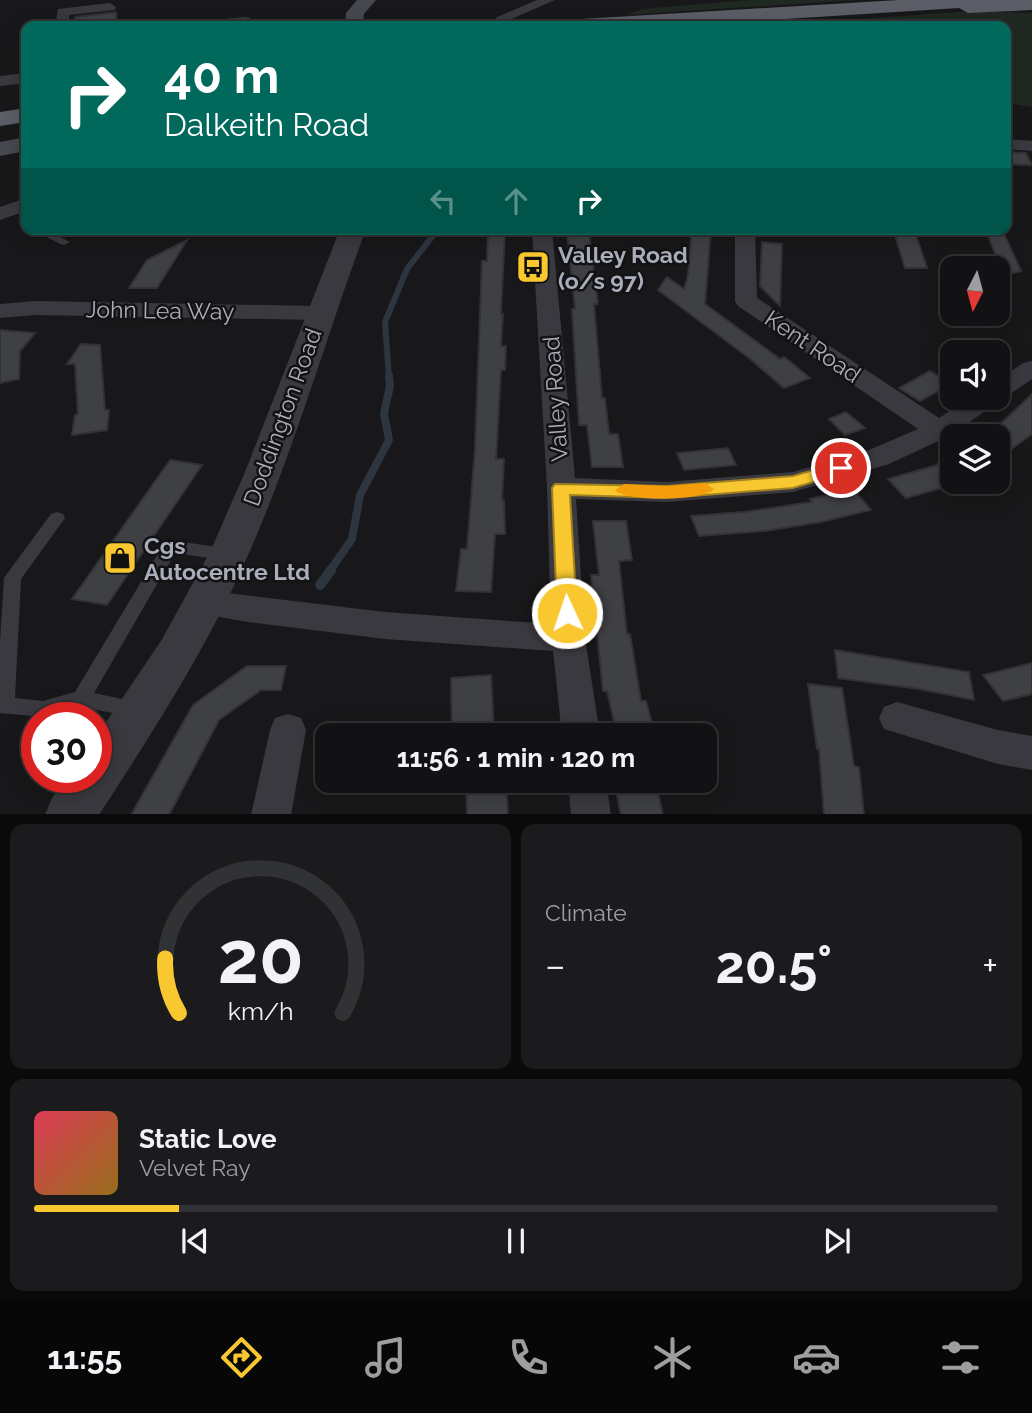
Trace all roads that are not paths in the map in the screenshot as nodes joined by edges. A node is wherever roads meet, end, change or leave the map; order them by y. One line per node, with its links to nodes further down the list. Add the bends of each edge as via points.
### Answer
1 (367, 0): 8 (main road, via 355,12)
2 (549, 0): 6 (street)
3 (992, 0): 9 (highway)
4 (1032, 4): 10 (highway)
5 (110, 7): 7 (street, via 63,12)
6 (502, 18)
7 (62, 21)
8 (354, 21)
9 (708, 21)
10 (714, 21)
11 (21, 79): 12 (street)
12 (0, 81)
13 (21, 107): 14 (highway)
14 (0, 110)
15 (21, 116): 16 (highway)
16 (0, 119)
17 (1011, 144): 19 (street)
18 (21, 145): 20 (main road)
19 (1032, 146)
20 (0, 149)
21 (21, 206): 22 (street)
22 (0, 214)
23 (49, 235): 27 (lane)
24 (351, 235): 29 (street, Doddington Road)
25 (542, 235): 34 (street, Valley Road)
26 (745, 235): 33 (street, Kent Road, via 746,301)
27 (64, 242)
28 (0, 312): 29 (street, John Lea Way, via 35,308)
29 (320, 313): 36 (street, Doddington Road)
30 (1032, 368): 31 (street)
31 (1010, 383)
32 (969, 410): 33 (street)
33 (939, 430): 34 (street, via 879,457 793,482 667,492)
34 (561, 488): 38 (street, Valley Road)
35 (57, 518): 39 (lane, via 13,578 5,706 43,709)
36 (229, 555): 37 (street, Doddington Road); 39 (lane, via 171,546)
37 (203, 603): 38 (street, via 340,622); 40 (street, Doddington Road)
38 (568, 638): 42 (street, Valley Road)
39 (81, 699): 40 (lane)
40 (142, 711): 46 (street, Doddington Road)
41 (897, 718): 44 (street)
42 (579, 723)
43 (288, 730): 47 (street)
44 (1032, 753)
45 (589, 793): 48 (street)
46 (71, 814)
47 (271, 814)
48 (591, 814)

